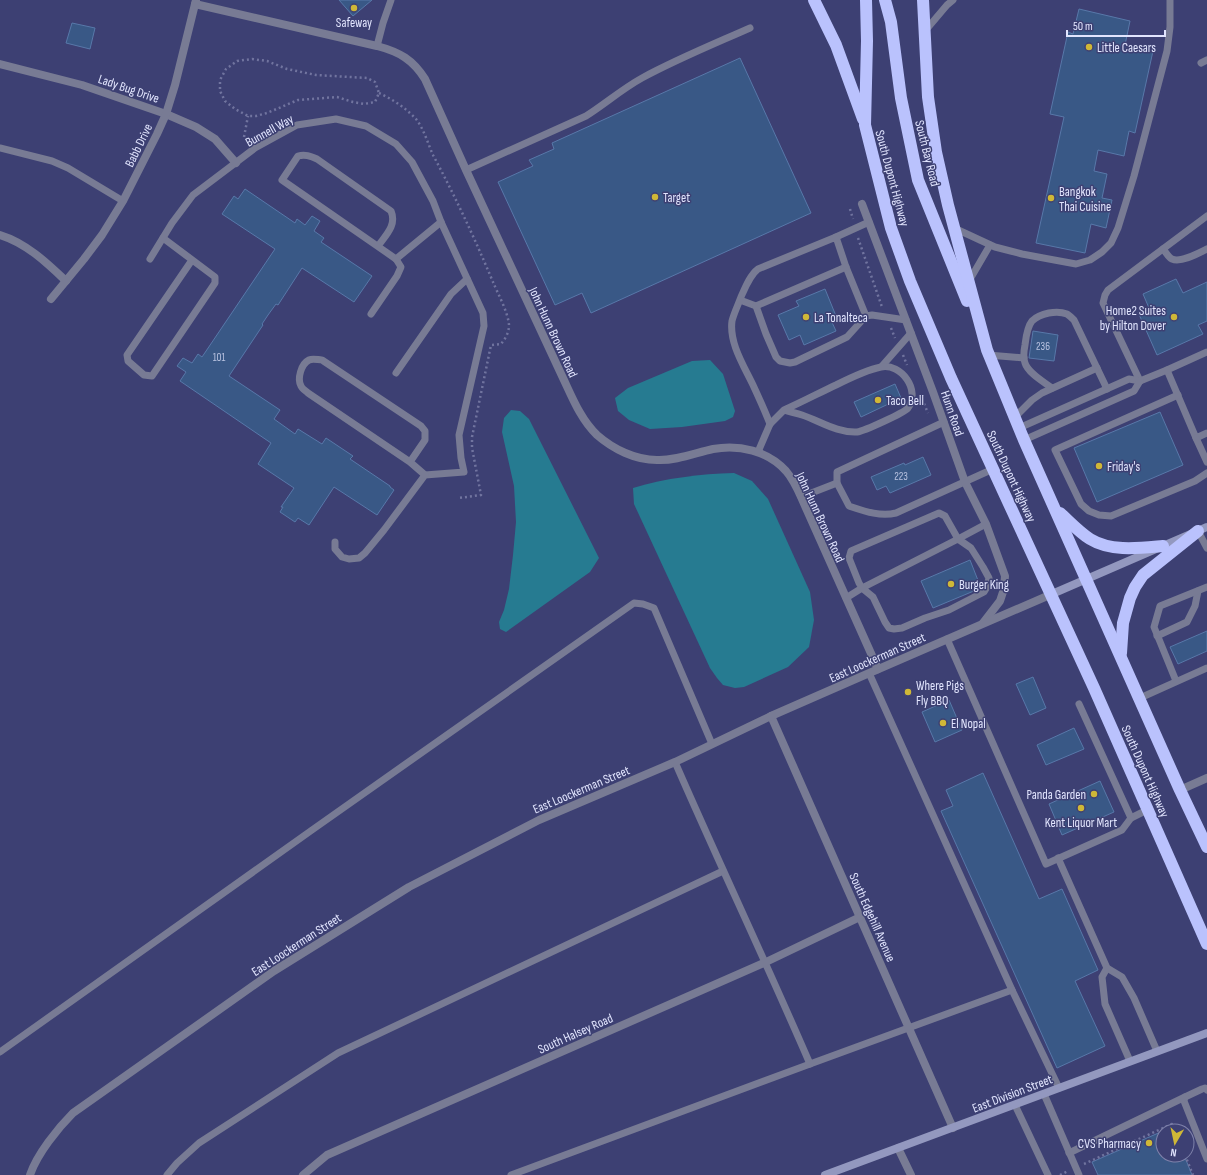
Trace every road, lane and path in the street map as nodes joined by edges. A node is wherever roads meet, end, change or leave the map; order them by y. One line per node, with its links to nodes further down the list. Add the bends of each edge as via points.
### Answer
1 (391, 0): 11 (lane)
2 (814, 0): 15 (highway, via 836,46)
3 (866, 0): 15 (highway, South Dupont Highway)
4 (885, 0): 48 (highway, South Bay Road, via 918,180)
5 (923, 0): 10 (highway, South Dupont Highway)
6 (953, 0): 10 (lane)
7 (1170, 0): 29 (lane, via 1167,51 1134,176 1111,243 1090,260 1076,264)
8 (196, 2): 11 (street, John Hunn Brown Road); 13 (street, Babb Drive)
9 (750, 28): 19 (lane, via 641,78 586,116)
10 (925, 31): 25 (highway, South Dupont Highway, via 929,105 936,152)
11 (377, 46): 19 (street, John Hunn Brown Road, via 404,56 419,70)
12 (0, 64): 13 (street, Lady Bug Drive, via 82,85)
13 (166, 114): 18 (street, Lady Bug Drive, via 196,127 215,139); 20 (street, Babb Drive)
14 (248, 116): 14 (path, via 225,101 220,92 223,74 237,61 252,59 316,75 367,78 375,82 379,93 375,102 364,104 337,97 298,100 267,113); 16 (path)
15 (865, 125): 68 (highway, South Dupont Highway, via 891,228 910,281)
16 (244, 138)
17 (0, 148): 20 (lane, via 52,161)
18 (236, 163): 23 (lane, Bunnell Way, via 255,148 297,125 336,119 366,126 396,144 412,162 434,201); 28 (lane, Bunnell Way, via 193,195)
19 (466, 170): 65 (street, John Hunn Brown Road, via 575,404 596,434 623,452 640,458 658,460 728,447)
20 (123, 201): 38 (street, Babb Drive, via 102,235)
21 (862, 204): 24 (street, Hunn Road)
22 (1207, 216): 31 (lane)
23 (441, 222): 34 (lane); 37 (lane, Bunnell Way)
24 (869, 222): 27 (lane); 45 (street, Hunn Road)
25 (954, 228): 29 (lane); 39 (highway, South Dupont Highway)
26 (0, 235): 38 (street, via 23,246)
27 (836, 237): 36 (lane); 41 (lane, via 758,269 750,278)
28 (163, 238): 33 (lane, Bunnell Way); 35 (lane)
29 (990, 245): 39 (lane)
30 (378, 246): 30 (lane, via 282,180 298,156 316,159 391,211 393,223); 34 (lane)
31 (1163, 248): 32 (lane, via 1169,257 1177,260); 54 (lane, via 1108,290 1103,303)
32 (1207, 249)
33 (150, 259)
34 (396, 259): 43 (lane, via 401,267 397,276)
35 (192, 260): 35 (lane, via 215,277 215,283 152,376 144,375 128,361 127,355)
36 (846, 267): 42 (lane); 44 (lane)
37 (468, 279): 53 (lane, via 451,294); 70 (lane, Bunnell Way, via 482,313 484,326 459,435 464,472)
38 (66, 281): 40 (street, Babb Drive)
39 (968, 282): 48 (highway, South Dupont Highway)
40 (50, 299)
41 (740, 300): 42 (lane); 61 (lane, via 732,321 735,346)
42 (756, 306): 44 (lane, via 776,357 780,361 790,363 847,338)
43 (371, 314)
44 (866, 316): 45 (lane)
45 (906, 320): 46 (street, Hunn Road)
46 (911, 333): 50 (lane); 59 (street, Hunn Road)
47 (1207, 352): 52 (lane)
48 (988, 353): 49 (lane); 60 (highway, South Dupont Highway)
49 (1024, 358): 51 (lane, via 1028,328 1032,322 1039,316 1061,313 1074,320); 55 (lane, via 1029,371)
50 (882, 366): 58 (lane, via 856,375); 58 (lane, via 896,369 912,389 908,408 884,422 857,432 835,429)
51 (1097, 368): 55 (lane); 56 (lane)
52 (1167, 370): 54 (lane); 57 (lane)
53 (396, 373)
54 (1140, 381): 56 (lane, via 1129,379); 64 (lane, via 1134,391)
55 (1052, 388): 60 (lane, via 1032,400)
56 (1107, 389): 60 (lane)
57 (1178, 395): 63 (lane); 69 (lane, via 1055,450 1081,504 1089,510 1110,516 1195,481)
58 (784, 410): 61 (lane)
59 (944, 422): 71 (street, Hunn Road); 72 (lane, via 837,472)
60 (1017, 423): 64 (highway, South Dupont Highway)
61 (770, 424): 65 (lane)
62 (1207, 433): 63 (lane)
63 (1196, 438): 67 (lane)
64 (1024, 440): 74 (highway, South Dupont Highway)
65 (758, 452): 73 (street, John Hunn Brown Road, via 785,470)
66 (410, 462): 66 (lane, via 308,393 301,386 299,377 302,367 308,360 322,360 420,426 425,431 425,440); 70 (lane)
67 (1207, 462)
68 (993, 469): 71 (lane); 85 (highway, South Dupont Highway)
69 (1207, 473)
70 (425, 476): 78 (lane, via 359,558 342,557 335,549)
71 (964, 482): 72 (lane, via 889,515 849,506); 75 (street, Hunn Road)
72 (837, 483): 73 (lane)
73 (801, 497): 86 (street, John Hunn Brown Road)
74 (1055, 507): 79 (highway, via 1083,534 1103,545 1140,548); 81 (highway, South Dupont Highway)
75 (986, 524): 77 (lane); 87 (street, Hunn Road, via 1005,576 1000,601)
76 (1202, 529): 79 (main road, East Loockerman Street); 80 (lane); 90 (highway, via 1143,575 1135,587 1123,623)
77 (958, 539): 83 (lane); 83 (lane, via 945,516 939,513 851,551 849,558); 83 (lane, via 971,548 989,578 984,592 949,610 902,628 889,628 872,597)
78 (335, 542)
79 (1163, 546): 81 (main road, East Loockerman Street)
80 (1207, 548)
81 (1086, 579): 85 (main road, East Loockerman Street); 90 (highway, South Dupont Highway)
82 (1207, 587): 84 (lane)
83 (862, 588): 86 (lane)
84 (1198, 591): 88 (lane, via 1195,606 1187,622); 88 (lane, via 1160,606 1154,627)
85 (1052, 594): 87 (street, East Loockerman Street); 102 (highway, South Dupont Highway)
86 (846, 598): 92 (street, John Hunn Brown Road)
87 (982, 625): 89 (street, East Loockerman Street)
88 (1157, 636): 94 (lane)
89 (947, 639): 92 (street, East Loockerman Street); 105 (lane, via 1046,864)
90 (1121, 656): 95 (highway, South Dupont Highway)
91 (1207, 668): 94 (lane)
92 (878, 669): 93 (street, East Loockerman Street)
93 (869, 673): 97 (street, East Loockerman Street); 111 (lane)
94 (1176, 681): 95 (lane)
95 (1140, 698): 101 (highway, South Dupont Highway)
96 (1079, 704): 103 (lane)
97 (771, 716): 98 (street, East Loockerman Street); 107 (street, South Edgehill Avenue)
98 (712, 744): 99 (street, East Loockerman Street); 114 (lane, via 654,608 634,603)
99 (675, 762): 106 (lane); 130 (street, East Loockerman Street, via 539,820 416,884 274,971 73,1113 40,1155)
100 (1207, 778): 101 (street)
101 (1180, 790): 104 (highway, South Dupont Highway)
102 (1147, 810): 103 (lane); 108 (highway, South Dupont Highway)
103 (1131, 818): 105 (lane, via 1122,830)
104 (1207, 847)
105 (1058, 858): 110 (lane)
106 (723, 871): 109 (lane); 131 (lane, via 338,1053 199,1143)
107 (860, 917): 109 (street, South Halsey Road); 112 (street, South Edgehill Avenue)
108 (1207, 944)
109 (766, 962): 117 (lane); 132 (street, South Halsey Road, via 327,1155)
110 (1107, 968): 115 (lane, via 1122,977); 116 (lane, via 1102,977 1105,1004)
111 (1012, 990): 112 (lane); 118 (lane)
112 (908, 1027): 117 (lane); 123 (street, South Edgehill Avenue)
113 (1207, 1033): 115 (main road, East Division Street)
114 (0, 1052)
115 (1157, 1052): 116 (main road, East Division Street)
116 (1130, 1061): 118 (main road, East Division Street)
117 (810, 1064): 133 (lane)
118 (1059, 1088): 120 (main road, East Division Street)
119 (1207, 1090): 121 (lane, via 1205,1088)
120 (1044, 1094): 122 (main road, East Division Street); 126 (lane)
121 (1185, 1097): 126 (lane); 127 (lane, via 1184,1101)
122 (1015, 1105): 123 (main road, East Division Street); 136 (lane)
123 (953, 1128): 125 (main road, East Division Street)
124 (1155, 1133): 129 (path)
125 (898, 1148): 134 (main road, East Division Street); 135 (street)
126 (1069, 1153): 129 (lane)
127 (1207, 1159)
128 (1188, 1163): 138 (path)
129 (1077, 1172): 137 (path)
130 (30, 1175)
131 (167, 1175)
132 (303, 1175)
133 (511, 1175)
134 (825, 1175)
135 (911, 1175)
136 (1048, 1175)
137 (1060, 1175)
138 (1193, 1175)

